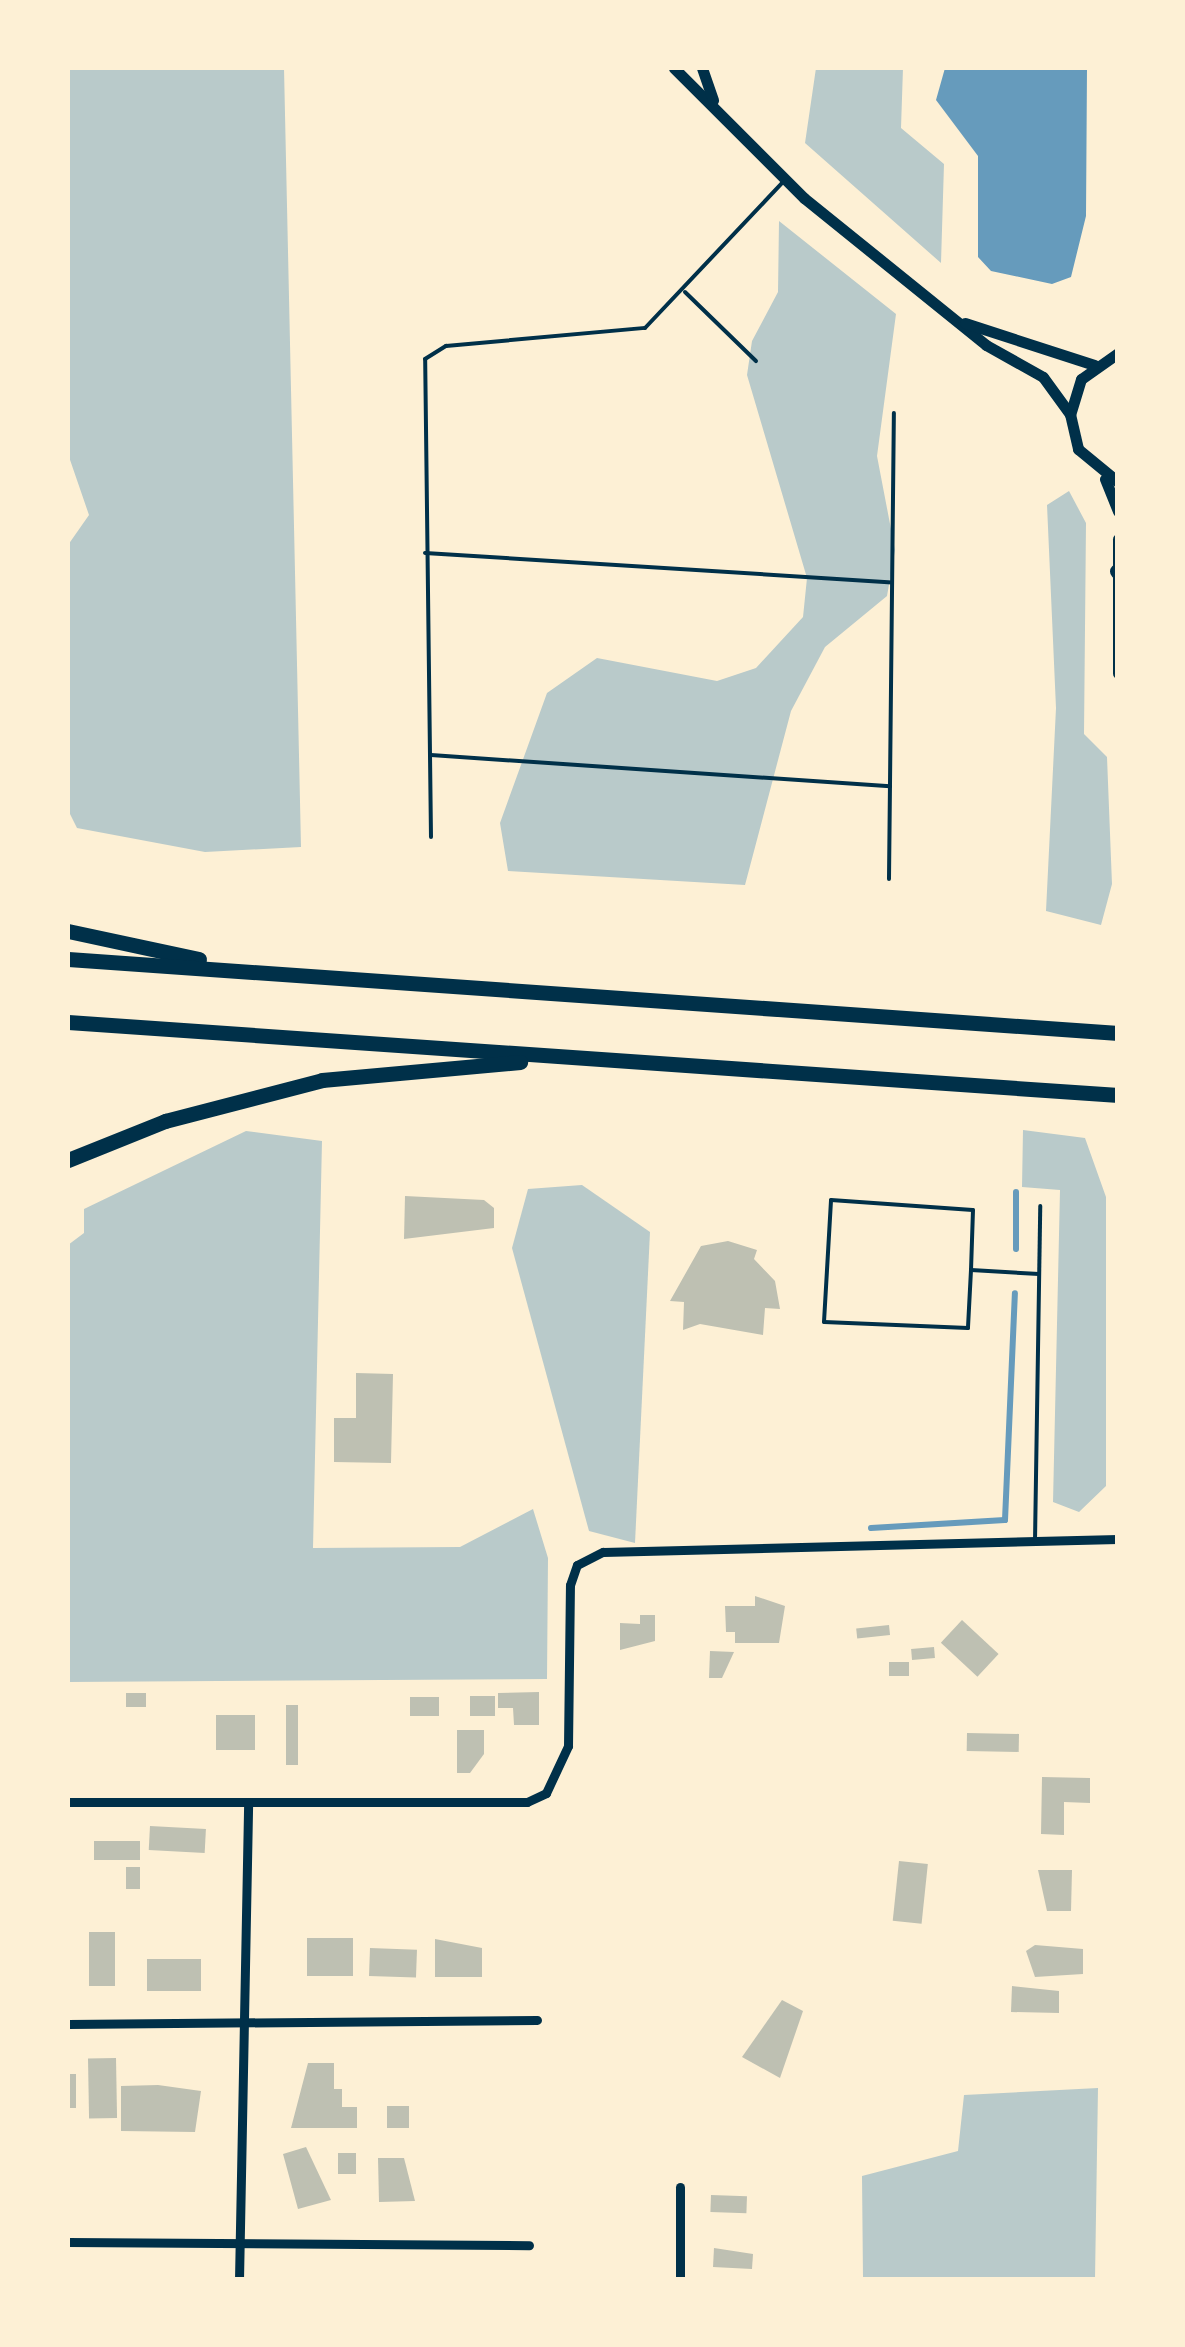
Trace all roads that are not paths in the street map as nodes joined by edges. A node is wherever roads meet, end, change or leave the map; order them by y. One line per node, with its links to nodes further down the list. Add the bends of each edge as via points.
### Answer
1 (674, 68): 3 (street)
2 (702, 68): 3 (street)
3 (713, 100): 4 (street)
4 (786, 179): 5 (lane); 6 (street)
5 (685, 292): 8 (lane); 16 (lane, via 645,328 620,336 446,346 425,359)
6 (966, 323): 9 (street); 11 (street, via 1043,377)
7 (1115, 350): 9 (street)
8 (756, 361)
9 (1094, 365): 11 (street)
10 (894, 413): 18 (lane)
11 (1070, 414): 12 (street, via 1078,449)
12 (1102, 476): 13 (street); 14 (street)
13 (1118, 482)
14 (1118, 511)
15 (1118, 539): 17 (street)
16 (425, 552): 18 (lane); 20 (lane)
17 (1117, 571): 19 (street)
18 (892, 582): 21 (lane)
19 (1118, 673)
20 (430, 756): 21 (lane); 22 (lane)
21 (890, 786): 23 (lane)
22 (431, 836)
23 (889, 879)
24 (68, 931): 26 (highway)
25 (68, 958): 26 (highway)
26 (237, 968): 28 (highway)
27 (68, 1022): 29 (highway)
28 (1118, 1033)
29 (571, 1058): 30 (highway); 31 (highway, via 322,1080 165,1120)
30 (1118, 1095)
31 (68, 1160)
32 (1040, 1206): 34 (lane)
33 (971, 1270): 33 (lane, via 974,1210 831,1200 824,1322 968,1328); 34 (lane)
34 (1039, 1274): 36 (lane)
35 (1118, 1539): 36 (street)
36 (1035, 1542): 38 (street, via 602,1552 577,1565 570,1585 568,1746 546,1794 527,1802)
37 (68, 1802): 38 (street)
38 (248, 1802): 40 (street)
39 (537, 2020): 40 (street)
40 (243, 2022): 41 (street); 44 (street)
41 (68, 2024)
42 (680, 2187): 47 (street)
43 (68, 2242): 44 (street)
44 (240, 2243): 45 (street); 46 (street)
45 (529, 2245)
46 (239, 2280)
47 (680, 2280)

